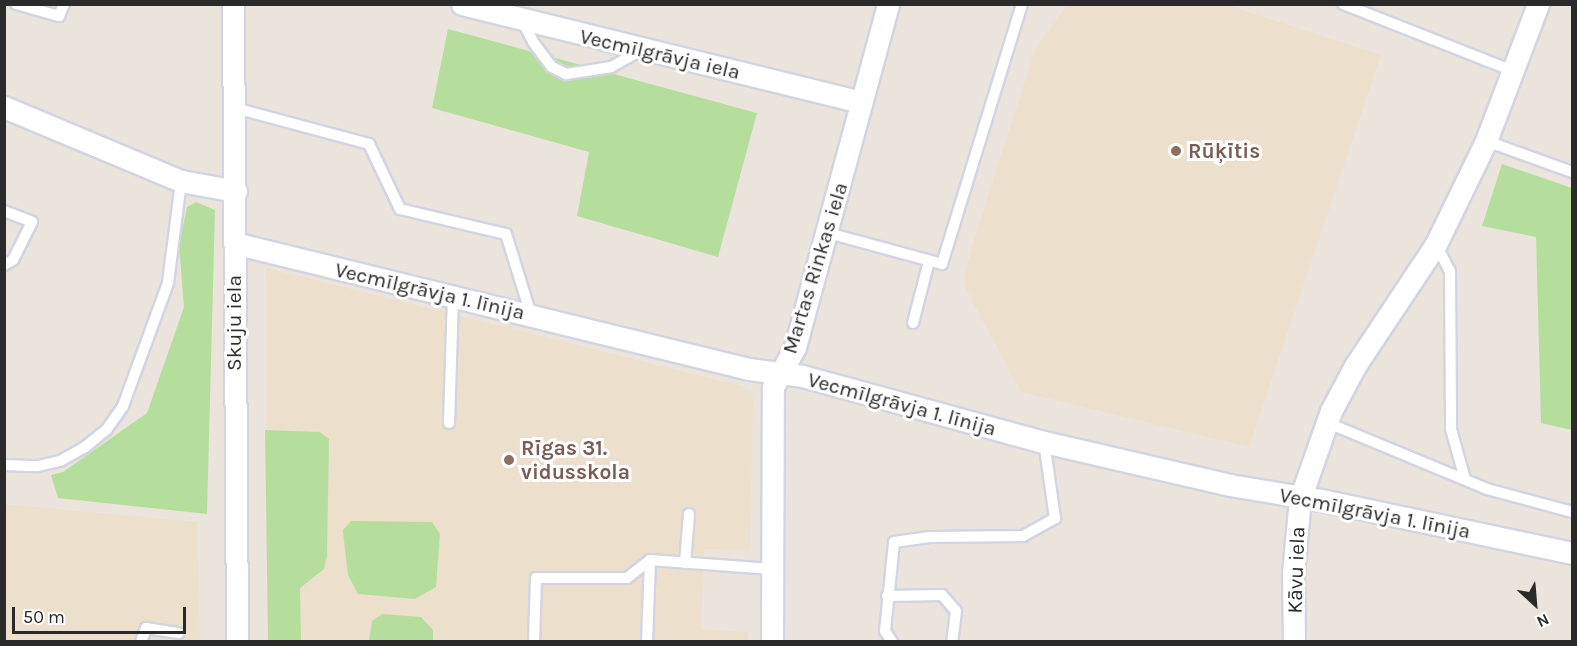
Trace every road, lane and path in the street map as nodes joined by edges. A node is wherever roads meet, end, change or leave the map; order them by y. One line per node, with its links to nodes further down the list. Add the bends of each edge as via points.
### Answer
1 (16, 4): 2 (lane, via 59,16)
2 (64, 4)
3 (233, 4): 14 (street, Skuju iela)
4 (462, 4): 9 (street, Vecmīlgrāvja iela)
5 (888, 4): 12 (street, Martas Rinkas iela)
6 (1022, 4): 23 (lane, via 942,264)
7 (1343, 4): 11 (lane)
8 (1538, 4): 11 (street, Kāvu iela)
9 (523, 22): 10 (street, Vecmīlgrāvja iela); 10 (lane, via 532,42 552,67 566,74 611,67)
10 (643, 49): 12 (street, Vecmīlgrāvja iela)
11 (1513, 71): 15 (street, Kāvu iela)
12 (860, 102): 20 (street, Martas Rinkas iela)
13 (4, 107): 17 (street)
14 (235, 108): 18 (street, Skuju iela); 26 (lane, via 369,144 400,209 506,234)
15 (1486, 141): 16 (lane); 22 (street, Kāvu iela)
16 (1572, 172)
17 (181, 182): 18 (street); 32 (lane, via 168,283 123,406 107,429 86,447 60,461 38,466)
18 (236, 191): 21 (street, Skuju iela)
19 (4, 211): 24 (lane, via 32,222 13,260)
20 (828, 233): 23 (lane); 28 (street, Martas Rinkas iela, via 795,347)
21 (234, 243): 25 (street, Vecmīlgrāvja 1. līnija); 44 (street, Skuju iela)
22 (1436, 244): 30 (street, Kāvu iela, via 1354,366); 33 (lane, via 1450,271 1451,429)
23 (929, 261): 27 (lane)
24 (4, 265)
25 (453, 297): 26 (street, Vecmīlgrāvja 1. līnija); 29 (lane)
26 (531, 315): 28 (street, Vecmīlgrāvja 1. līnija)
27 (913, 323)
28 (780, 374): 31 (street, Vecmīlgrāvja 1. līnija, via 802,376); 40 (street, Martas Rinkas iela, via 773,387)
29 (449, 423)
30 (1329, 423): 33 (lane); 34 (street, Kāvu iela)
31 (1044, 442): 34 (street, Vecmīlgrāvja 1. līnija); 41 (lane, via 1055,518 1023,536 930,537 894,542)
32 (4, 465)
33 (1465, 479): 35 (lane)
34 (1300, 499): 37 (street, Vecmīlgrāvja 1. līnija, via 1321,500); 50 (street, Kāvu iela, via 1293,573)
35 (1572, 512)
36 (689, 514): 39 (lane)
37 (1572, 553)
38 (650, 560): 39 (lane); 45 (lane, via 627,578 536,578); 46 (lane)
39 (685, 563): 40 (lane)
40 (772, 569): 47 (street, Martas Rinkas iela)
41 (887, 596): 48 (lane, via 885,631); 49 (lane, via 942,596 956,611)
42 (179, 633): 43 (lane, via 146,628)
43 (141, 642)
44 (237, 642)
45 (534, 642)
46 (646, 642)
47 (772, 642)
48 (892, 642)
49 (952, 642)
50 (1294, 642)

